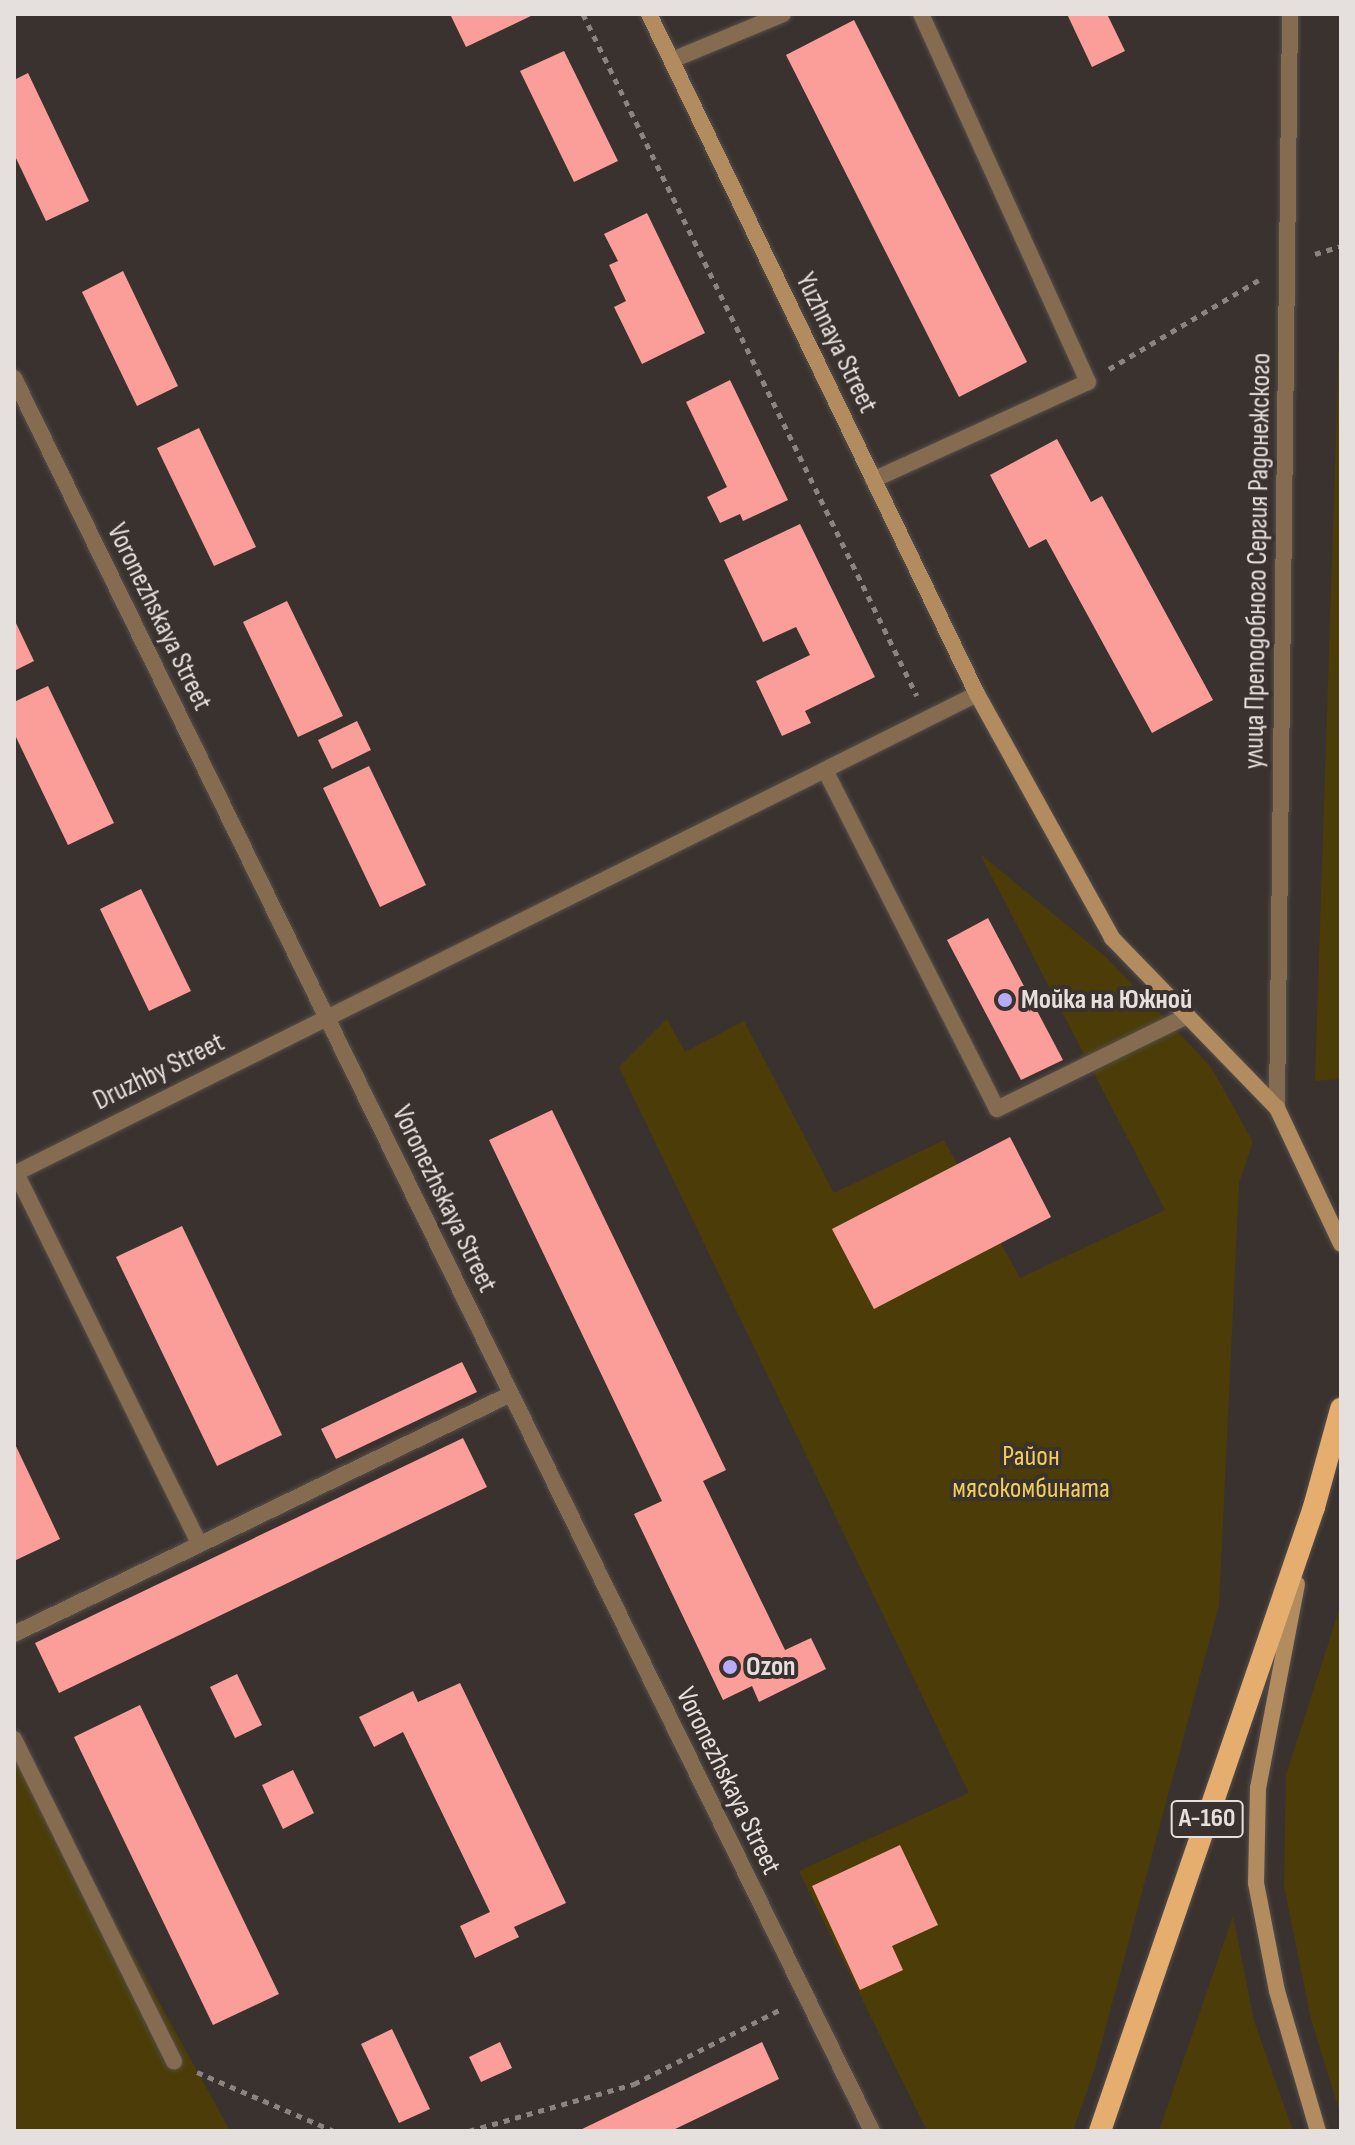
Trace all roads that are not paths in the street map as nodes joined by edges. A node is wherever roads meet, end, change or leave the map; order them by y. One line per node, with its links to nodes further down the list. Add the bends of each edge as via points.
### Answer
1 (649, 14): 5 (main road, Yuzhnaya Street)
2 (783, 14): 5 (street)
3 (921, 14): 7 (street, via 1088,382)
4 (1290, 14): 12 (street, улица Преподобного Сергия Радонежского)
5 (672, 60): 7 (main road, Yuzhnaya Street)
6 (14, 378): 11 (street, Voronezhskaya Street)
7 (873, 480): 8 (main road, Yuzhnaya Street)
8 (977, 694): 9 (street, Druzhby Street); 10 (main road, Yuzhnaya Street, via 1112,938)
9 (825, 770): 10 (street, via 997,1109); 11 (street, Druzhby Street)
10 (1187, 1016): 12 (main road, Yuzhnaya Street)
11 (327, 1018): 13 (street, Druzhby Street); 15 (street, Voronezhskaya Street)
12 (1277, 1108): 14 (main road, Yuzhnaya Street)
13 (15, 1173): 18 (street)
14 (1341, 1244)
15 (511, 1394): 18 (street); 22 (street, Voronezhskaya Street)
16 (1341, 1409): 17 (highway, А-160)
17 (1314, 1507): 23 (highway, А-160); 24 (main road, via 1258,1788 1256,1883 1277,1991)
18 (199, 1544): 19 (street)
19 (14, 1634)
20 (14, 1739): 21 (street)
21 (174, 2062)
22 (872, 2131)
23 (1100, 2131)
24 (1318, 2131)

